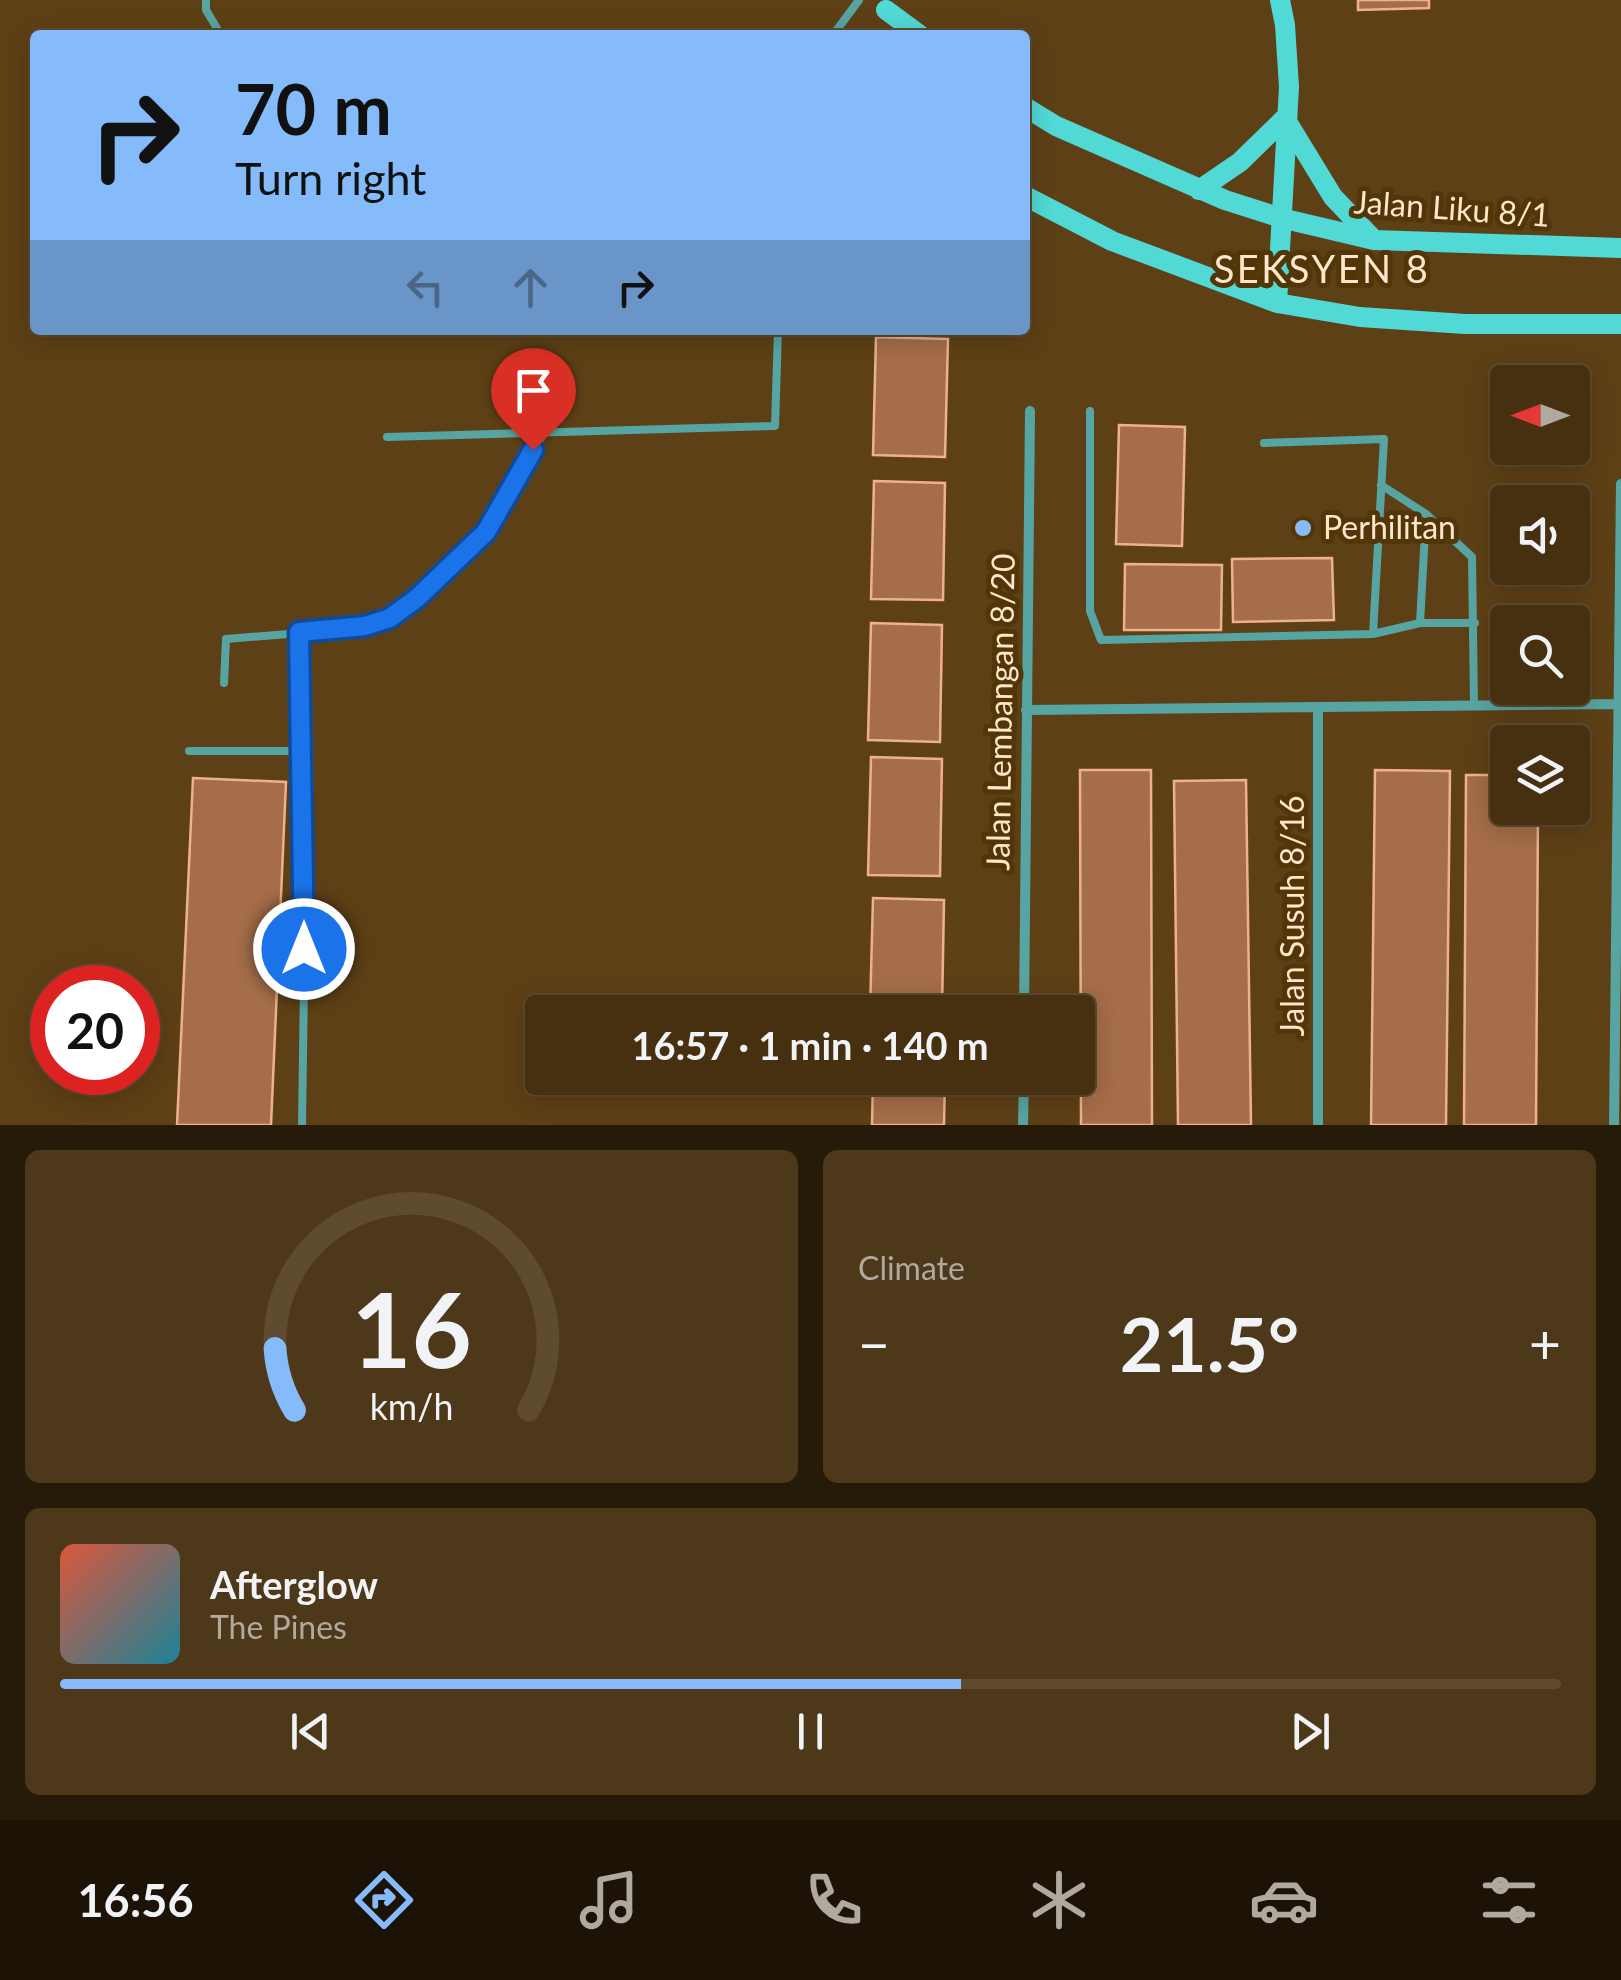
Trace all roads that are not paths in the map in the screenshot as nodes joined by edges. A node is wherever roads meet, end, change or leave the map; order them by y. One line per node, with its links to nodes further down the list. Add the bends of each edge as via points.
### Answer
1 (206, 0): 5 (lane)
2 (859, 0): 6 (lane)
3 (1280, 0): 10 (street, via 1289,87)
4 (883, 5): 7 (street); 8 (street)
5 (218, 30)
6 (836, 30)
7 (895, 30)
8 (914, 30)
9 (1030, 110): 11 (street, Jalan Liku 8/1)
10 (1285, 118): 11 (street); 13 (street); 14 (street, via 1333,197)
11 (1199, 190): 13 (street, Jalan Liku 8/1)
12 (1030, 199): 16 (street, via 1112,240)
13 (1281, 218): 14 (street, Jalan Liku 8/1); 16 (street)
14 (1374, 240): 15 (street, Jalan Liku 8/1)
15 (1621, 248)
16 (1276, 304): 17 (street, via 1465,324)
17 (1621, 324)
18 (778, 335): 21 (lane, via 775,426)
19 (1030, 411): 35 (street, Jalan Lembangan 8/20)
20 (1090, 411): 30 (lane, via 1090,611 1101,640)
21 (545, 432): 22 (lane); 29 (lane, via 486,532 417,598 365,626)
22 (387, 437)
23 (1264, 443): 25 (lane, via 1384,439)
24 (1621, 484): 32 (street)
25 (1381, 485): 26 (lane); 30 (lane)
26 (1426, 514): 27 (lane, via 1472,556); 28 (lane)
27 (1474, 622): 28 (lane); 33 (lane)
28 (1420, 623): 30 (lane)
29 (299, 632): 31 (lane, via 226,638); 37 (lane)
30 (1373, 634)
31 (224, 683)
32 (1618, 704): 33 (street); 40 (street)
33 (1474, 705): 34 (street)
34 (1318, 706): 35 (street); 43 (street, Jalan Susuh 8/16)
35 (1026, 710): 38 (street, Jalan Lembangan 8/20)
36 (189, 752): 37 (lane)
37 (302, 752): 41 (lane)
38 (1024, 995)
39 (1024, 1095): 42 (street)
40 (1618, 1098): 44 (street)
41 (302, 1125)
42 (1023, 1125)
43 (1318, 1125)
44 (1614, 1125)

